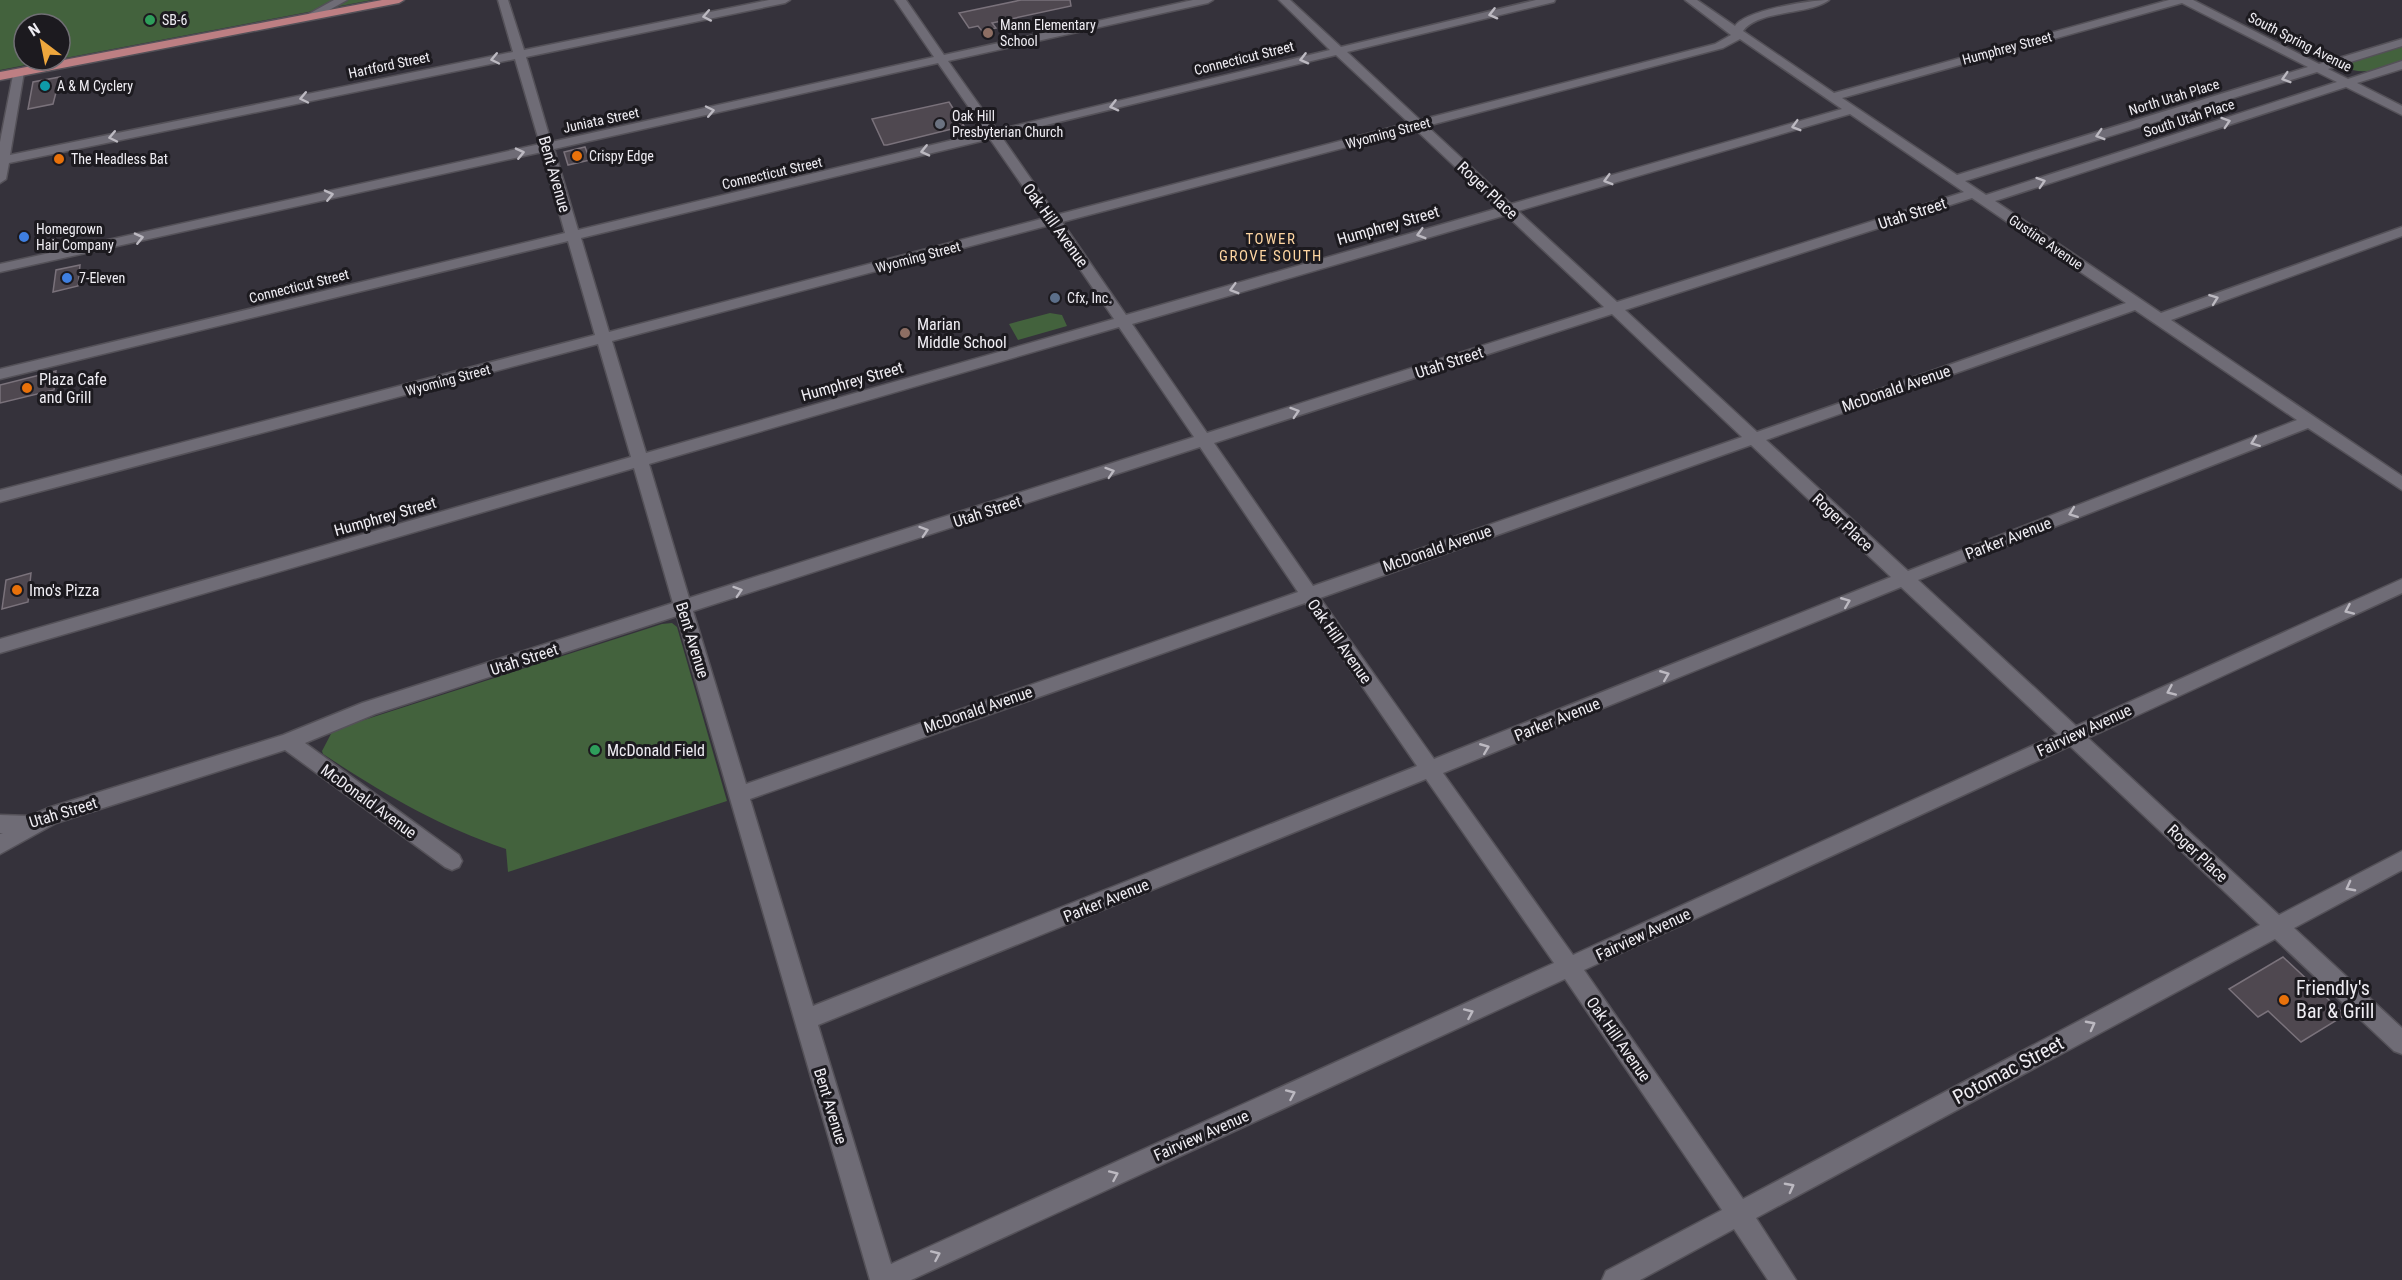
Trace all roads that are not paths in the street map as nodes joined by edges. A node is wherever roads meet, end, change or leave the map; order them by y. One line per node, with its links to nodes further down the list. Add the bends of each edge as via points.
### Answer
1 (342, 0): 13 (street)
2 (399, 0): 12 (main road)
3 (503, 0): 17 (street, Bent Avenue)
4 (785, 0): 17 (street, Hartford Street, one-way to 17)
5 (900, 0): 18 (street, Oak Hill Avenue)
6 (1208, 0): 18 (street, Juniata Street)
7 (1284, 0): 16 (street, Roger Place)
8 (1550, 0): 16 (street, Connecticut Street, one-way to 16)
9 (1690, 0): 14 (street, Gustine Avenue)
10 (1824, 0): 14 (street, Wyoming Street, via 1755,18 1742,24)
11 (2183, 0): 21 (street, South Spring Avenue); 25 (street, Humphrey Street)
12 (356, 4): 13 (main road)
13 (311, 16): 19 (main road)
14 (1737, 32): 25 (street, Gustine Avenue); 28 (street, Wyoming Street, via 1734,39 1719,46)
15 (2402, 42): 21 (street, North Utah Place)
16 (1339, 51): 28 (street, Roger Place); 29 (street, Connecticut Street, one-way to 29)
17 (520, 54): 30 (street, Bent Avenue); 31 (street, Hartford Street, one-way to 31)
18 (942, 60): 29 (street, Oak Hill Avenue); 30 (street, Juniata Street, one-way to 18)
19 (72, 62)
20 (2402, 65): 24 (street, South Utah Place)
21 (2318, 68): 24 (street, South Spring Avenue); 33 (street, North Utah Place, one-way to 33)
22 (18, 72): 23 (main road); 31 (street)
23 (0, 76)
24 (2346, 82): 27 (street, South Spring Avenue); 34 (street, South Utah Place, one-way to 24)
25 (1832, 97): 26 (street, Gustine Avenue)
26 (1852, 110): 33 (street, Gustine Avenue); 35 (street, Humphrey Street, one-way to 35)
27 (2402, 111)
28 (1418, 125): 35 (street, Roger Place); 36 (street, Wyoming Street)
29 (993, 135): 36 (street, Oak Hill Avenue); 38 (street, Connecticut Street, one-way to 38)
30 (547, 147): 38 (street, Bent Avenue); 39 (street, Juniata Street, one-way to 30)
31 (2, 160): 32 (street)
32 (0, 178)
33 (1955, 180): 34 (street, Gustine Avenue)
34 (1980, 197): 40 (street, Gustine Avenue); 41 (street, Utah Street)
35 (1508, 209): 41 (street, Roger Place); 43 (street, Humphrey Street, one-way to 43)
36 (1054, 222): 43 (street, Oak Hill Avenue); 44 (street, Wyoming Street)
37 (2402, 231): 42 (street, one-way to 37)
38 (573, 236): 44 (street, Bent Avenue); 45 (street, Connecticut Street)
39 (0, 268)
40 (2137, 304): 42 (street, Gustine Avenue); 47 (street, McDonald Avenue)
41 (1615, 309): 47 (street, Roger Place); 48 (street, Utah Street, one-way to 41)
42 (2159, 319): 46 (street, Gustine Avenue)
43 (1123, 322): 48 (street, Oak Hill Avenue); 49 (street, Humphrey Street)
44 (603, 339): 49 (street, Bent Avenue); 53 (street, Wyoming Street)
45 (0, 374)
46 (2310, 421): 51 (street, Gustine Avenue); 54 (street, Parker Avenue, one-way to 54)
47 (1754, 438): 54 (street, Roger Place); 56 (street, McDonald Avenue)
48 (1203, 442): 56 (street, Oak Hill Avenue); 57 (street, Utah Street, one-way to 48)
49 (641, 460): 57 (street, Bent Avenue); 58 (street, Humphrey Street)
50 (2402, 465): 51 (street)
51 (2385, 472): 52 (street, Gustine Avenue)
52 (2402, 484)
53 (0, 496)
54 (1904, 579): 59 (street, Roger Place); 61 (street, Parker Avenue, one-way to 54)
55 (2402, 586): 59 (street, Fairview Avenue, one-way to 59)
56 (1307, 593): 61 (street, Oak Hill Avenue); 62 (street, McDonald Avenue)
57 (682, 609): 60 (street, Utah Street, via 378,705); 62 (street, Bent Avenue)
58 (0, 646)
59 (2072, 735): 68 (street, Roger Place); 69 (street, Fairview Avenue)
60 (288, 741): 64 (street, Utah Street, via 71,809); 67 (street, McDonald Avenue)
61 (1430, 770): 69 (street, Oak Hill Avenue); 70 (street, Parker Avenue)
62 (738, 795): 70 (street, Bent Avenue)
63 (0, 824): 64 (street, Utah Street)
64 (32, 825): 65 (street)
65 (0, 845)
66 (2402, 860): 68 (street, Potomac Street, one-way to 68)
67 (452, 861)
68 (2277, 926): 71 (street, Roger Place); 72 (street, Potomac Street, one-way to 68)
69 (1568, 968): 72 (street, Oak Hill Avenue, via 1652,1084); 73 (street, Fairview Avenue, one-way to 69)
70 (805, 1020): 73 (street, Bent Avenue)
71 (2402, 1043)
72 (1738, 1214): 74 (street, Potomac Street); 75 (street, Oak Hill Avenue)
73 (883, 1280)
74 (1615, 1280)
75 (1784, 1280)

